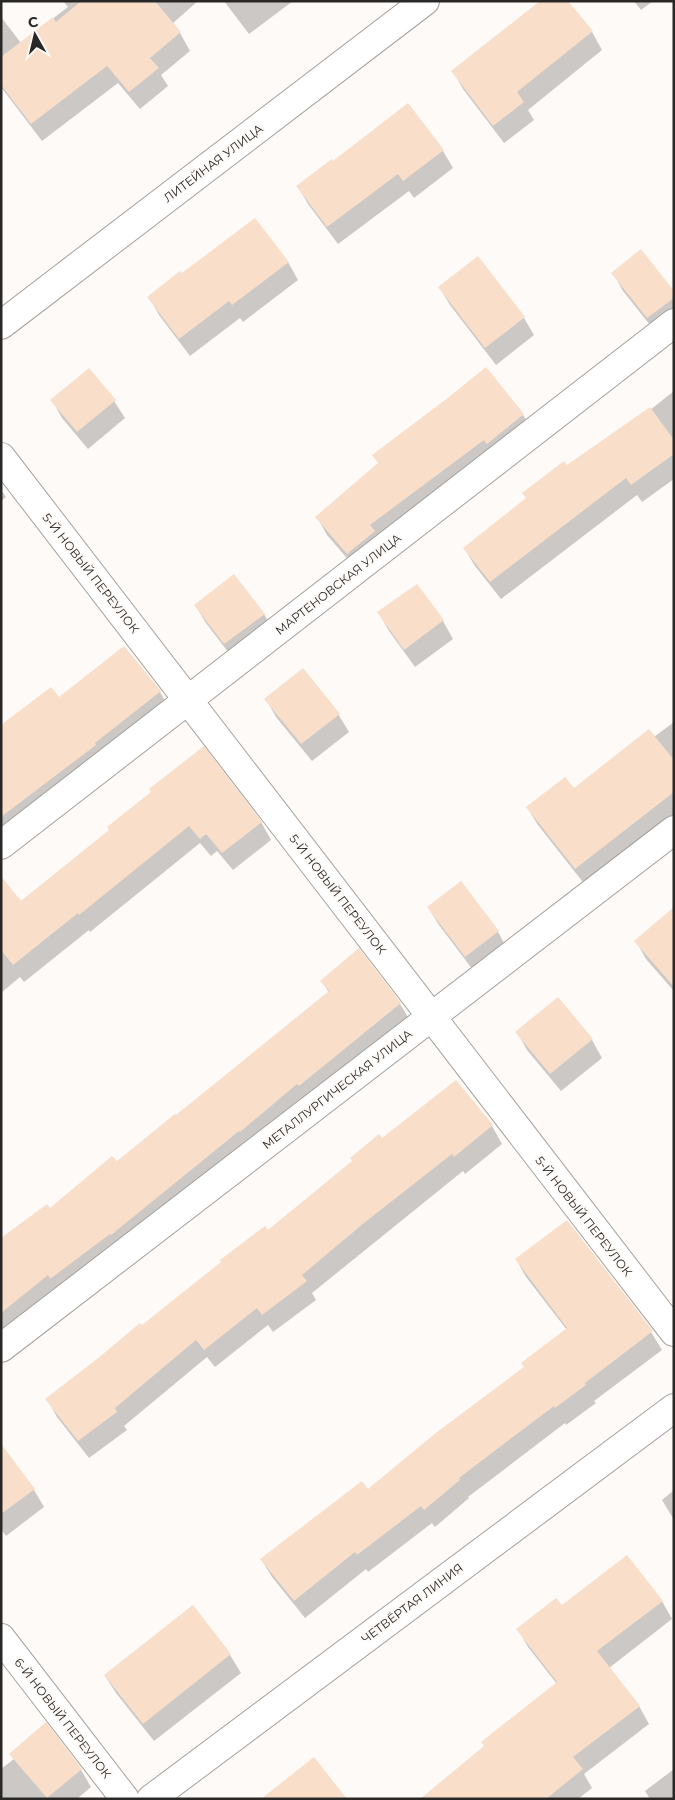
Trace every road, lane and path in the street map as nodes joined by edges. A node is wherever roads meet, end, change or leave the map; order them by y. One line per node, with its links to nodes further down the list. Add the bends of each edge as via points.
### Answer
1 (425, 1): 3 (street, ЛИТЕЙНАЯ УЛИЦА)
2 (674, 323): 5 (street, МАРТЕНОВСКАЯ УЛИЦА)
3 (1, 325)
4 (1, 457): 5 (street, 5-Й НОВЫЙ ПЕРЕУЛОК)
5 (188, 700): 7 (street, МАРТЕНОВСКАЯ УЛИЦА); 8 (street, 5-Й НОВЫЙ ПЕРЕУЛОК)
6 (674, 830): 8 (street, МЕТАЛЛУРГИЧЕСКАЯ УЛИЦА)
7 (1, 845)
8 (432, 1017): 9 (street, 5-Й НОВЫЙ ПЕРЕУЛОК); 10 (street, МЕТАЛЛУРГИЧЕСКАЯ УЛИЦА)
9 (674, 1332)
10 (1, 1348)
11 (674, 1408): 14 (street, ЧЕТВЁРТАЯ ЛИНИЯ)
12 (1, 1638): 13 (street, 6-Й НОВЫЙ ПЕРЕУЛОК)
13 (125, 1799)
14 (151, 1799)

